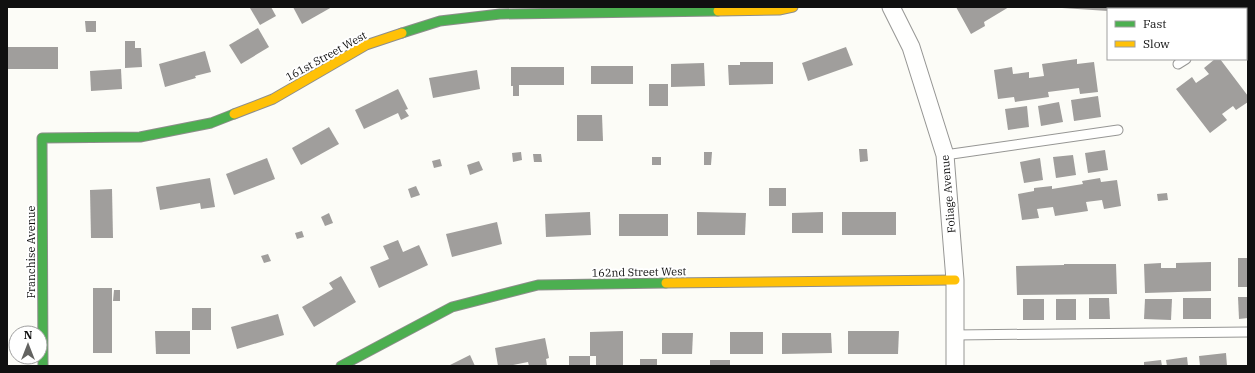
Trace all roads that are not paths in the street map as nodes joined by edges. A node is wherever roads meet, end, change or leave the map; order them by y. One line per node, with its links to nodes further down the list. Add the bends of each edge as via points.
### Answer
1 (793, 7): 4 (street, 161st Street West, via 779,10 500,14 440,21 366,45 273,99 211,123 140,137)
2 (890, 7): 5 (street, Foliage Avenue, via 911,47)
3 (1118, 130): 5 (lane)
4 (42, 138): 9 (street, Franchise Avenue)
5 (946, 155): 6 (street, Foliage Avenue)
6 (955, 280): 8 (street, Foliage Avenue); 10 (street, 162nd Street West, via 538,285 452,307)
7 (1248, 332): 8 (lane)
8 (955, 335): 11 (street, Foliage Avenue)
9 (43, 366)
10 (342, 366)
11 (955, 366)

